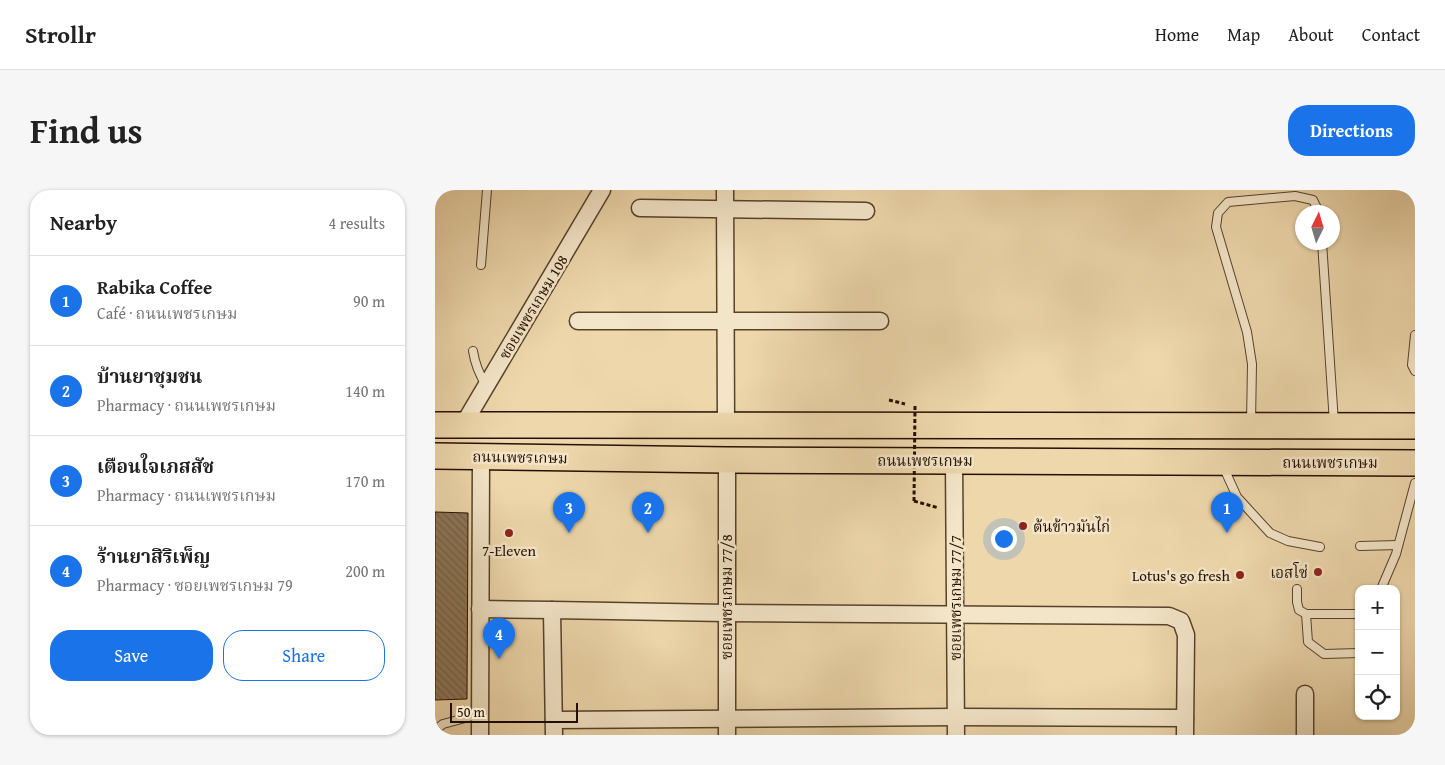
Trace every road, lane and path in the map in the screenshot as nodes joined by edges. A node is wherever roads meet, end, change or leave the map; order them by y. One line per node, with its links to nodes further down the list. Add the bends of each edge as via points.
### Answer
1 (487, 190): 9 (lane)
2 (602, 190): 16 (street, ซอยเพชรเกษม 108)
3 (725, 190): 6 (street)
4 (1316, 205): 21 (lane, via 1313,200 1295,196 1228,202 1218,214 1216,227 1247,332 1252,364)
5 (640, 208): 6 (street)
6 (725, 209): 7 (street); 11 (street)
7 (866, 211)
8 (1323, 250): 22 (lane)
9 (481, 265)
10 (578, 321): 11 (street)
11 (726, 321): 12 (street); 20 (street)
12 (880, 322)
13 (1415, 335): 15 (lane, via 1412,365)
14 (473, 351): 16 (lane, via 476,367)
15 (1415, 371)
16 (486, 386): 19 (street, ซอยเพชรเกษม 108)
17 (915, 406): 31 (path, bridge, via 914,501)
18 (435, 425): 19 (main road, ถนนเพชรเกษม)
19 (463, 425): 20 (main road, ถนนเพชรเกษม)
20 (726, 425): 21 (main road, ถนนเพชรเกษม)
21 (1251, 425): 22 (main road, ถนนเพชรเกษม)
22 (1335, 425): 23 (main road, ถนนเพชรเกษม)
23 (1415, 426)
24 (435, 456): 25 (main road, ถนนเพชรเกษม)
25 (481, 456): 26 (main road, ถนนเพชรเกษม); 37 (street)
26 (727, 460): 27 (main road, ถนนเพชรเกษม); 39 (street, ซอยเพชรเกษม 77/8)
27 (954, 460): 28 (main road, ถนนเพชรเกษม); 40 (street, ซอยเพชรเกษม 77/7)
28 (1221, 462): 29 (main road, ถนนเพชรเกษม); 34 (lane, via 1237,497 1270,533 1296,547)
29 (1415, 463)
30 (1415, 483): 32 (lane)
31 (939, 508)
32 (1399, 545): 33 (lane); 35 (lane)
33 (1360, 546)
34 (1320, 547)
35 (1383, 585)
36 (1297, 589): 41 (lane, via 1299,610)
37 (480, 609): 38 (street); 45 (street)
38 (552, 610): 39 (street); 49 (street)
39 (726, 613): 40 (street); 47 (street, ซอยเพชรเกษม 77/8)
40 (955, 614): 46 (street, ซอยเพชรเกษม 77/7); 48 (street, via 1169,616 1181,621 1186,635)
41 (1306, 614): 42 (lane); 43 (lane, via 1309,642 1324,654)
42 (1355, 614)
43 (1355, 653)
44 (1305, 694): 55 (street)
45 (480, 714): 50 (lane, via 443,724); 51 (street)
46 (956, 717): 47 (street); 48 (street); 53 (street, ซอยเพชรเกษม 77/7)
47 (727, 718): 49 (street); 52 (street, ซอยเพชรเกษม 77/8)
48 (1185, 718): 54 (street)
49 (554, 727)
50 (435, 730)
51 (480, 735)
52 (727, 735)
53 (956, 735)
54 (1185, 735)
55 (1305, 735)

